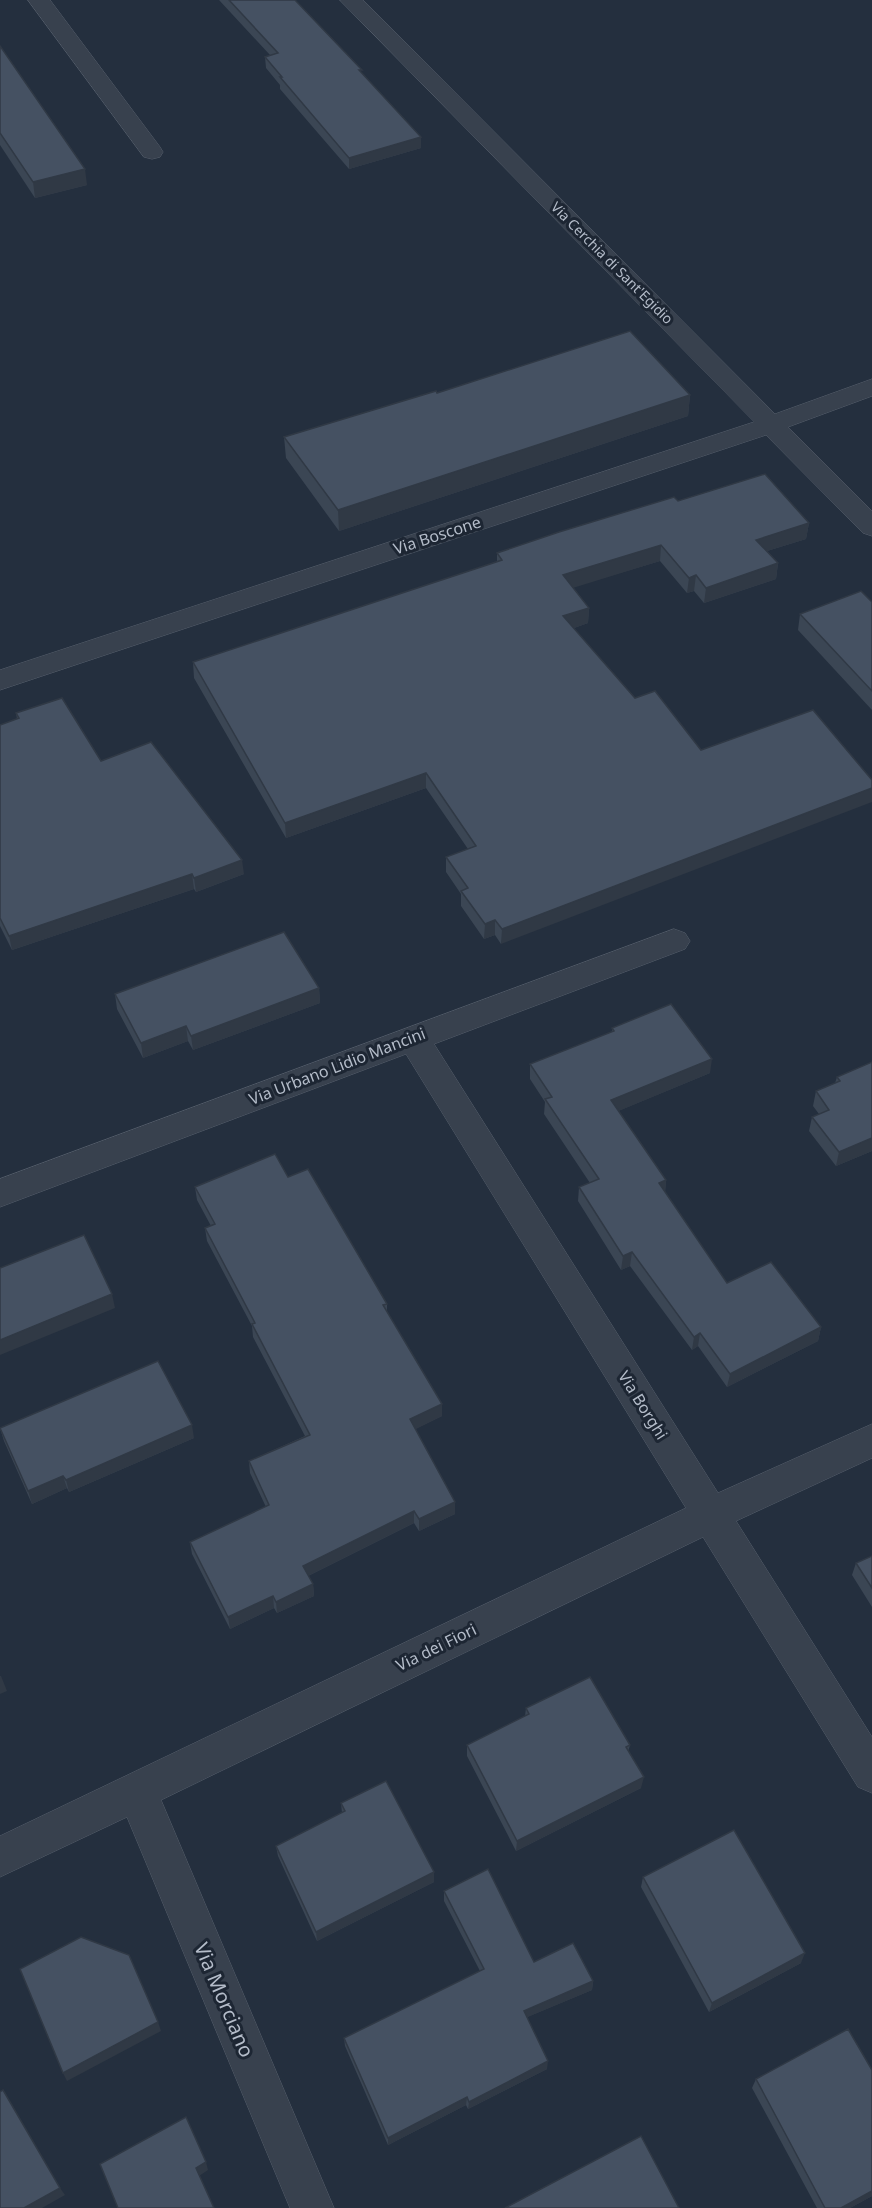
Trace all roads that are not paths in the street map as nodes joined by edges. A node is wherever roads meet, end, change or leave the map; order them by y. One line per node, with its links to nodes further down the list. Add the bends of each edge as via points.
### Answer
1 (39, 0): 3 (street)
2 (351, 0): 5 (street, Via Cerchia di Sant'Egidio)
3 (152, 152)
4 (872, 387): 5 (street, Via Boscone)
5 (771, 425): 6 (street, Via Cerchia di Sant'Egidio); 7 (street, Via Boscone)
6 (872, 527)
7 (0, 680)
8 (674, 941): 9 (street, Via Urbano Lidio Mancini)
9 (413, 1038): 10 (street, Via Urbano Lidio Mancini); 12 (street, Via Borghi)
10 (0, 1193)
11 (872, 1440): 12 (street, Via dei Fiori)
12 (712, 1514): 13 (street, Via Borghi); 14 (street, Via dei Fiori)
13 (872, 1773)
14 (136, 1792): 15 (street, Via dei Fiori); 16 (street, Via Morciano)
15 (0, 1857)
16 (312, 2208)

